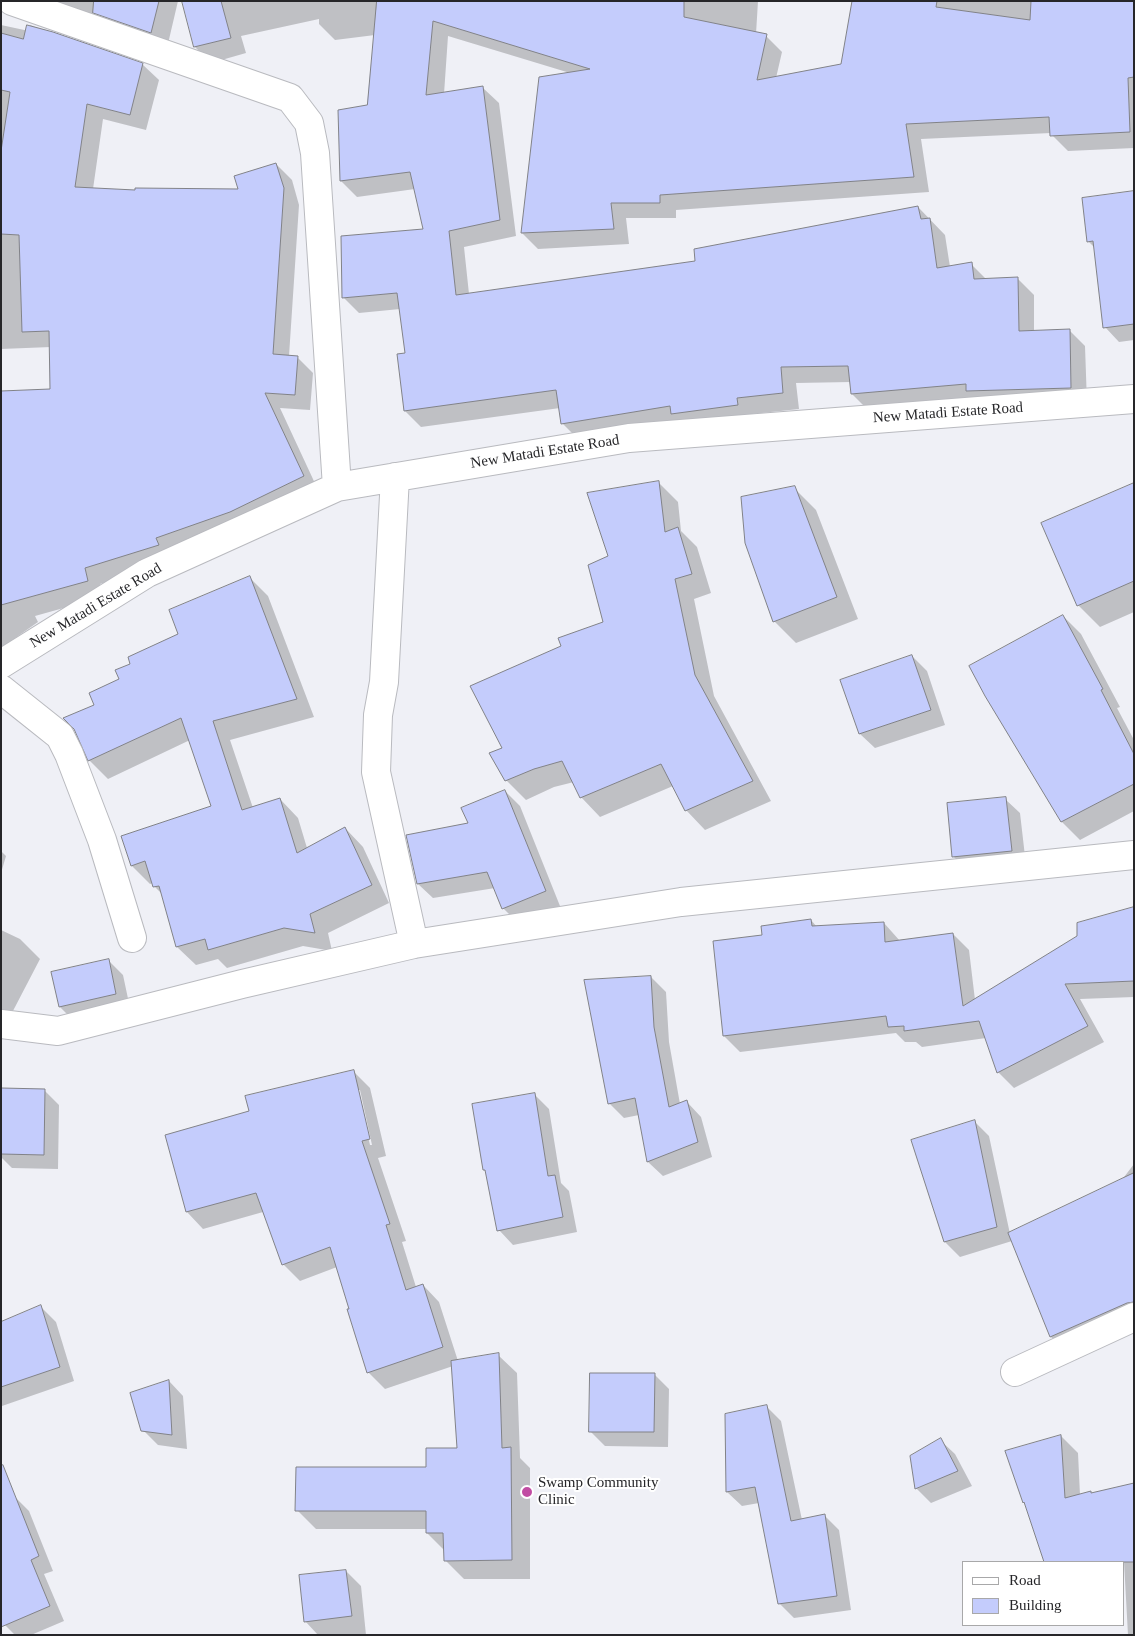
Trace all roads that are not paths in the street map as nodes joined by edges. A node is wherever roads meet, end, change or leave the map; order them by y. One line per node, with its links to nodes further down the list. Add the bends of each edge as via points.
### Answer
1 (12, 1): 4 (street, via 290,98 309,122 316,153)
2 (1134, 399): 3 (street, New Matadi Estate Road, via 629,438)
3 (395, 477): 4 (street, New Matadi Estate Road); 9 (street, via 376,772)
4 (337, 488): 5 (street, New Matadi Estate Road, via 147,572)
5 (1, 664)
6 (1, 689): 8 (street, via 60,736 102,840)
7 (1134, 855): 9 (street, via 681,902)
8 (132, 938)
9 (414, 944): 10 (street, via 58,1031)
10 (1, 1024)
11 (1134, 1317): 12 (street)
12 (1015, 1372)

